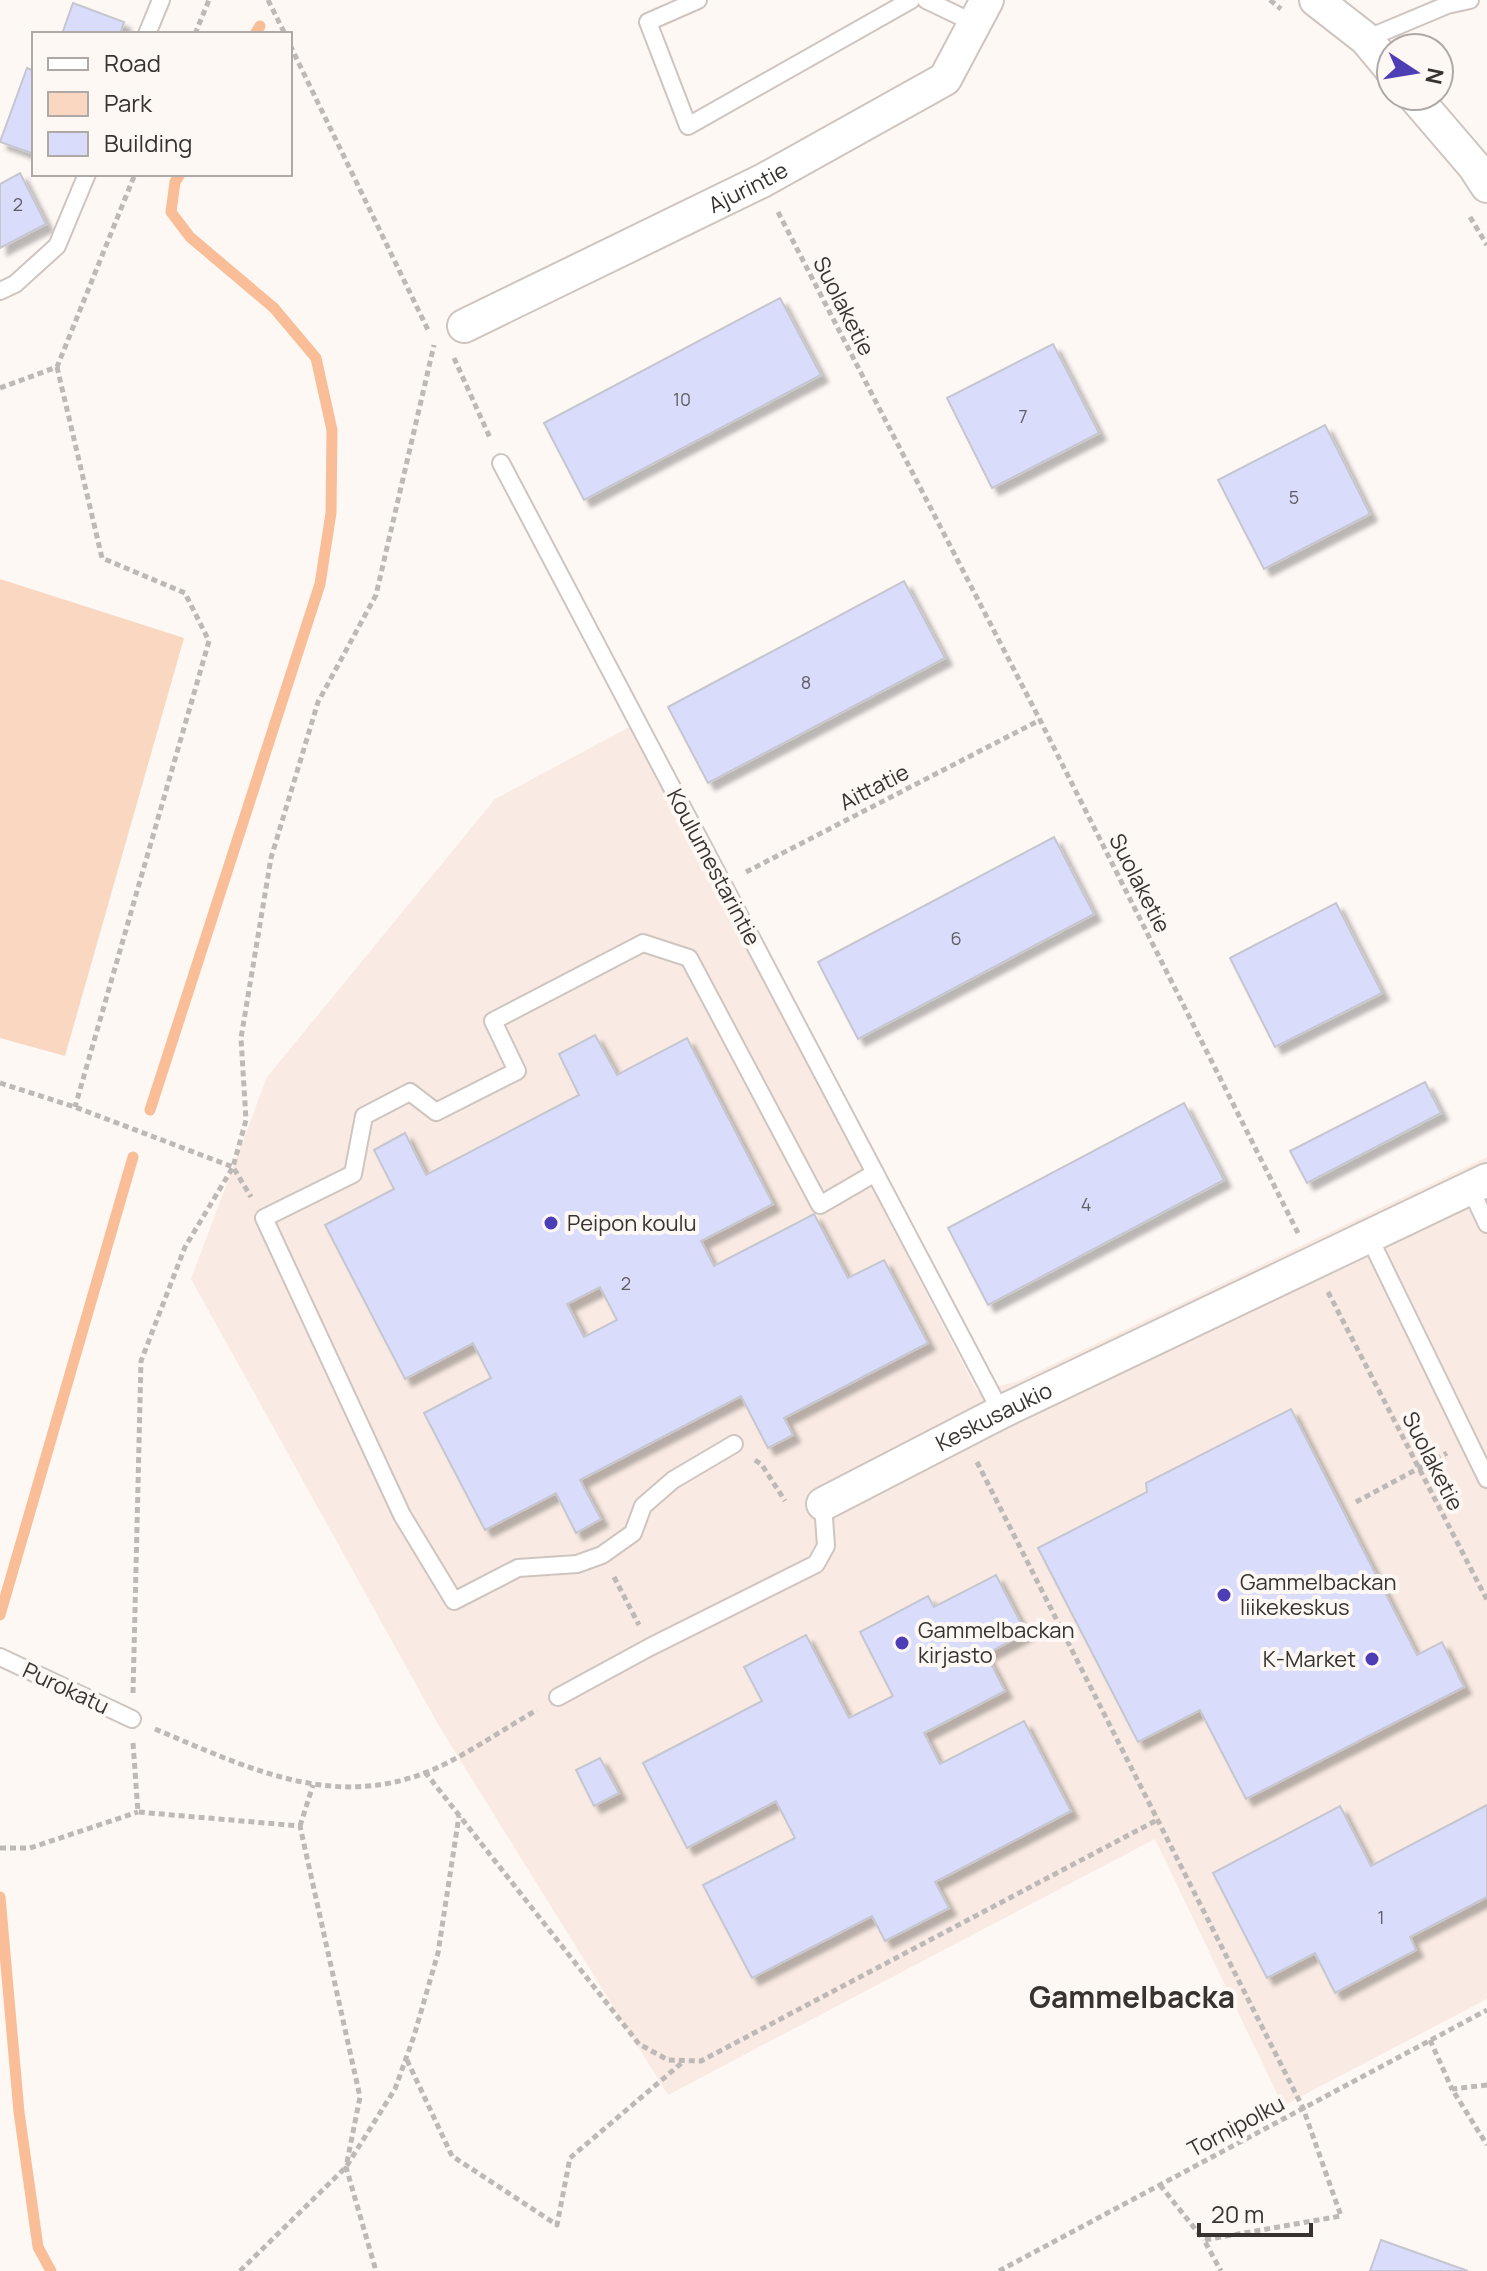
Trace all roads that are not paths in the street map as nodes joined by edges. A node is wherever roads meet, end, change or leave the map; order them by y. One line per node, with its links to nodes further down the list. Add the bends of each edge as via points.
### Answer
1 (161, 0): 8 (lane)
2 (698, 0): 3 (lane, via 648,22 688,126)
3 (911, 0)
4 (926, 0): 7 (lane)
5 (1316, 0): 9 (street)
6 (1470, 0): 9 (lane)
7 (980, 12): 15 (street, Ajurintie, via 945,79 762,181)
8 (148, 32)
9 (1366, 39): 10 (street)
10 (1375, 50)
11 (1428, 112): 13 (street)
12 (86, 176): 14 (lane, via 57,246)
13 (1487, 186)
14 (0, 291)
15 (464, 326)
16 (501, 463): 17 (lane, Koulumestarintie)
17 (875, 1173): 21 (lane, Koulumestarintie); 22 (lane, via 820,1205 689,958 643,943 493,1021 517,1071 436,1112 410,1092 364,1116 353,1174 264,1218 402,1515 454,1601 518,1568 577,1564 602,1555 633,1533 643,1506 673,1480)
18 (1478, 1184): 19 (lane); 20 (street, Keskusaukio)
19 (1487, 1224)
20 (1369, 1237): 21 (street, Keskusaukio); 23 (lane)
21 (1001, 1412): 24 (street, Keskusaukio)
22 (734, 1444)
23 (1487, 1479)
24 (823, 1504): 26 (lane, Keskusaukio, via 826,1546 816,1564)
25 (0, 1657): 27 (lane, Purokatu)
26 (558, 1697)
27 (132, 1719)

